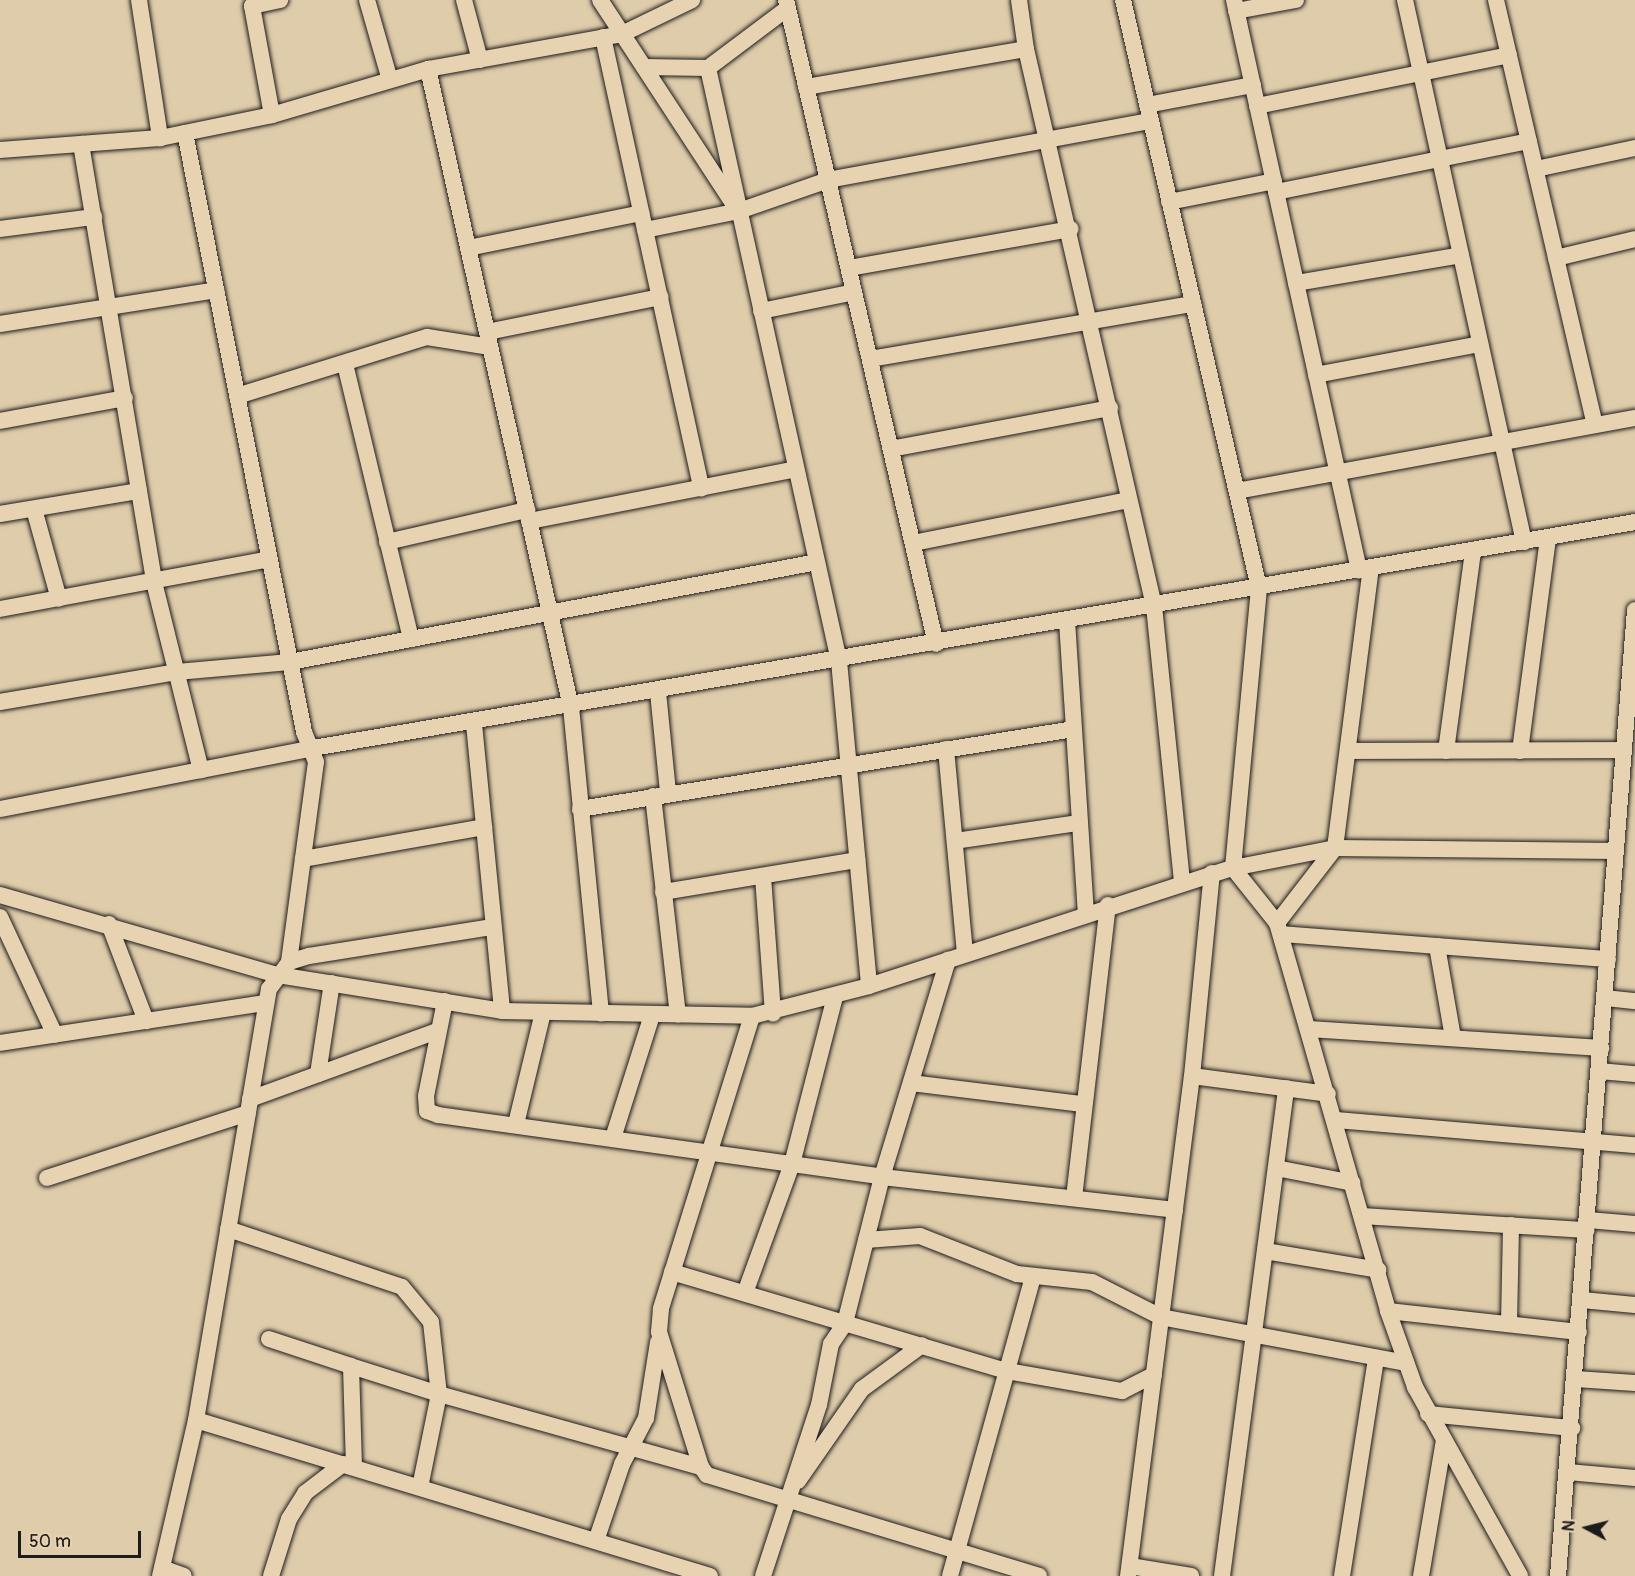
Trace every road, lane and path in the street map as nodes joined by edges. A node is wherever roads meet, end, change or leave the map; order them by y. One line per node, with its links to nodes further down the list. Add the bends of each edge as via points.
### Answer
1 (140, 0): 30 (street)
2 (280, 0): 28 (street, via 252,6)
3 (368, 0): 23 (street)
4 (464, 0): 18 (street)
5 (600, 0): 14 (street)
6 (692, 0): 14 (street)
7 (1019, 0): 16 (street)
8 (1123, 0): 27 (street)
9 (1296, 0): 13 (street)
10 (1405, 0): 22 (street)
11 (1496, 0): 17 (street)
12 (787, 4): 20 (street); 25 (street)
13 (1235, 5): 24 (street)
14 (622, 34): 15 (street); 19 (street)
15 (603, 37): 18 (street); 42 (street)
16 (1026, 50): 25 (street); 31 (street)
17 (1509, 55): 22 (street); 32 (street)
18 (480, 60): 21 (street)
19 (644, 67): 20 (street); 41 (street)
20 (708, 68): 41 (street)
21 (428, 69): 23 (street); 48 (street)
22 (1421, 73): 26 (street); 36 (street)
23 (390, 80): 28 (street)
24 (1253, 85): 26 (street); 27 (street)
25 (806, 87): 38 (street)
26 (1257, 106): 39 (street)
27 (1149, 113): 31 (street); 40 (street)
28 (272, 115): 29 (street)
29 (185, 133): 30 (street); 53 (street)
30 (160, 138): 33 (street)
31 (1050, 139): 38 (street); 44 (street)
32 (1529, 141): 36 (street); 37 (street)
33 (81, 144): 35 (street); 43 (street)
34 (1635, 148): 37 (street)
35 (0, 150)
36 (1440, 159): 39 (street); 49 (street)
37 (1536, 169): 50 (street)
38 (828, 180): 41 (street); 51 (street)
39 (1275, 187): 40 (street); 52 (street)
40 (1169, 202): 56 (street)
41 (739, 212): 46 (street); 58 (street)
42 (642, 213): 46 (street); 48 (street)
43 (94, 217): 45 (street); 57 (street)
44 (1071, 229): 51 (street); 59 (street)
45 (0, 230)
46 (645, 230): 55 (street)
47 (1635, 239): 50 (street)
48 (468, 248): 61 (street)
49 (1461, 255): 52 (street); 62 (street)
50 (1556, 258): 71 (street)
51 (849, 268): 54 (street)
52 (1296, 283): 65 (street)
53 (216, 290): 57 (street); 66 (street)
54 (854, 292): 58 (street); 63 (street)
55 (660, 297): 61 (street); 76 (street)
56 (1193, 304): 59 (street); 78 (street)
57 (110, 306): 60 (street); 67 (street)
58 (761, 311): 74 (street)
59 (1092, 321): 63 (street); 68 (street)
60 (0, 324)
61 (489, 339): 64 (street, via 427,337); 82 (street)
62 (1480, 344): 65 (street); 72 (street)
63 (870, 359): 73 (street)
64 (345, 364): 66 (street); 85 (street)
65 (1316, 375): 75 (street)
66 (237, 396): 89 (street)
67 (125, 398): 70 (street); 77 (street)
68 (1110, 408): 73 (street); 79 (street)
69 (1635, 418): 71 (street)
70 (0, 420)
71 (1595, 425): 72 (street)
72 (1502, 442): 75 (street); 86 (street)
73 (891, 449): 87 (street)
74 (796, 469): 76 (street); 90 (street)
75 (1337, 472): 78 (street); 91 (street)
76 (701, 488): 82 (street)
77 (139, 491): 80 (street); 92 (street)
78 (1237, 491): 93 (street)
79 (1129, 500): 87 (street); 95 (street)
80 (34, 509): 81 (street); 94 (street)
81 (0, 514)
82 (528, 516): 85 (street); 98 (street)
83 (1635, 522): 84 (street)
84 (1548, 537): 86 (street); 115 (street)
85 (387, 542): 100 (street)
86 (1524, 542): 88 (street)
87 (913, 543): 101 (street)
88 (1473, 550): 91 (street); 114 (street)
89 (269, 559): 92 (street); 103 (street)
90 (817, 562): 98 (street); 102 (street)
91 (1365, 569): 93 (street); 113 (street)
92 (154, 582): 94 (street); 104 (street)
93 (1259, 588): 95 (street); 128 (street)
94 (59, 599): 96 (street)
95 (1154, 606): 99 (street); 131 (street)
96 (0, 609)
97 (1635, 610): 112 (street)
98 (550, 611): 100 (street); 107 (street)
99 (1067, 621): 101 (street); 109 (street)
100 (411, 639): 103 (street)
101 (936, 644): 102 (street)
102 (839, 661): 105 (street); 116 (street)
103 (290, 662): 104 (street); 110 (street, via 304,732)
104 (177, 672): 106 (street); 117 (street)
105 (658, 692): 107 (street); 118 (street)
106 (0, 702)
107 (571, 707): 108 (street); 120 (street)
108 (474, 724): 110 (street); 122 (street)
109 (1072, 729): 111 (street); 121 (street)
110 (313, 748): 117 (street); 126 (street)
111 (946, 749): 116 (street); 123 (street)
112 (1624, 750): 115 (street); 125 (street)
113 (1348, 751): 114 (street); 124 (street)
114 (1446, 751): 115 (street)
115 (1520, 752)
116 (847, 761): 118 (street); 127 (street)
117 (201, 770): 119 (street)
118 (660, 794): 120 (street); 132 (street)
119 (0, 809)
120 (580, 809): 155 (street)
121 (1078, 823): 123 (street); 135 (street)
122 (484, 827): 126 (street); 138 (street)
123 (955, 841): 141 (street)
124 (1335, 848): 125 (street); 128 (street); 139 (street)
125 (1616, 850): 142 (street)
126 (303, 859): 144 (street)
127 (857, 860): 130 (street); 147 (street)
128 (1233, 868): 129 (street); 139 (street)
129 (1212, 873): 131 (street); 170 (street)
130 (763, 877): 132 (street); 156 (street)
131 (1182, 882): 134 (street)
132 (663, 892): 158 (street)
133 (0, 895): 137 (street)
134 (1108, 905): 135 (street); 174 (street)
135 (1086, 911): 141 (street)
136 (0, 917): 163 (street)
137 (109, 924): 145 (street); 160 (street)
138 (493, 927): 144 (street); 153 (street)
139 (1279, 928): 140 (street); 161 (street)
140 (1437, 946): 142 (street); 164 (street)
141 (965, 954): 143 (street)
142 (1608, 958): 149 (street)
143 (948, 960): 147 (street); 171 (street)
144 (289, 962): 145 (street)
145 (278, 975): 146 (street); 152 (street)
146 (332, 983): 151 (street); 168 (street)
147 (869, 986): 148 (street)
148 (836, 996): 156 (street); 182 (street)
149 (1605, 998): 150 (street); 166 (street)
150 (1635, 1000)
151 (444, 1001): 153 (street); 162 (street)
152 (266, 1003): 160 (street); 175 (street)
153 (502, 1011): 154 (street)
154 (543, 1012): 155 (street); 177 (street)
155 (601, 1014): 157 (street)
156 (772, 1014): 159 (street)
157 (652, 1015): 158 (street); 178 (street)
158 (678, 1015): 159 (street)
159 (752, 1016): 181 (street)
160 (146, 1021): 163 (street)
161 (1309, 1029): 164 (street); 173 (street)
162 (437, 1031): 168 (street); 177 (street, via 427,1111)
163 (55, 1035): 165 (street)
164 (1453, 1038): 166 (street)
165 (0, 1043)
166 (1601, 1048): 167 (street)
167 (1599, 1071): 169 (street); 179 (street)
168 (318, 1074): 175 (street)
169 (1635, 1074)
170 (1192, 1076): 172 (street); 188 (street)
171 (911, 1083): 174 (street); 184 (street)
172 (1286, 1088): 173 (street); 183 (street)
173 (1328, 1094): 176 (street)
174 (1081, 1104): 187 (street)
175 (249, 1106): 185 (street); 193 (street)
176 (1335, 1120): 179 (street); 186 (street)
177 (516, 1124): 178 (street)
178 (613, 1138): 181 (street)
179 (1594, 1141): 180 (street); 192 (street)
180 (1635, 1145)
181 (708, 1152): 182 (street); 197 (street)
182 (792, 1164): 184 (street); 199 (street)
183 (1276, 1168): 186 (street); 195 (street)
184 (882, 1177): 187 (street); 194 (street)
185 (47, 1178)
186 (1353, 1183): 189 (street)
187 (1074, 1198): 188 (street)
188 (1175, 1210): 203 (street)
189 (1362, 1216): 191 (street); 196 (street)
190 (1635, 1224): 192 (street)
191 (1511, 1225): 192 (street); 205 (street)
192 (1588, 1225): 200 (street)
193 (228, 1229): 218 (street, via 402,1287 431,1322); 220 (street)
194 (866, 1240): 198 (street, via 920,1236); 204 (street)
195 (1265, 1251): 196 (street); 208 (street)
196 (1378, 1270): 202 (street)
197 (672, 1272): 199 (street); 206 (street)
198 (1033, 1276): 203 (street, via 1092,1282); 214 (street)
199 (745, 1293): 204 (street)
200 (1582, 1300): 201 (street); 207 (street)
201 (1635, 1305)
202 (1388, 1311): 205 (street); 212 (street)
203 (1161, 1317): 208 (street); 215 (street)
204 (845, 1323): 210 (street); 229 (street, via 831,1344 819,1405)
205 (1509, 1323): 207 (street)
206 (659, 1332): 223 (street, via 653,1386); 225 (street)
207 (1579, 1332): 216 (street)
208 (1254, 1335): 211 (street); 241 (street)
209 (269, 1339): 213 (street)
210 (922, 1345): 214 (street); 229 (street, via 862,1389)
211 (1376, 1358): 212 (street); 242 (street)
212 (1406, 1363): 219 (street)
213 (351, 1366): 218 (street); 224 (street)
214 (1007, 1371): 215 (street, via 1122,1391); 231 (street)
215 (1154, 1375): 232 (street)
216 (1576, 1379): 217 (street); 221 (street)
217 (1635, 1383)
218 (439, 1394): 223 (street); 228 (street)
219 (1428, 1414): 221 (street); 222 (street)
220 (196, 1420): 224 (street); 233 (street)
221 (1572, 1428): 226 (street)
222 (1444, 1440): 243 (street); 244 (street)
223 (632, 1448): 225 (street); 230 (street)
224 (349, 1466): 228 (street); 235 (street, via 305,1493 289,1519)
225 (700, 1467): 229 (street, via 707,1475)
226 (1568, 1472): 227 (street); 245 (street)
227 (1635, 1478)
228 (420, 1487): 230 (street)
229 (785, 1499): 231 (street); 237 (street)
230 (596, 1541): 236 (street)
231 (957, 1552): 238 (street); 239 (street)
232 (1129, 1571): 240 (street)
233 (161, 1572): 234 (street)
234 (184, 1576)
235 (272, 1576)
236 (710, 1576)
237 (763, 1576)
238 (951, 1576)
239 (1039, 1576)
240 (1191, 1576)
241 (1222, 1576)
242 (1342, 1576)
243 (1421, 1576)
244 (1520, 1576)
245 (1558, 1576)

